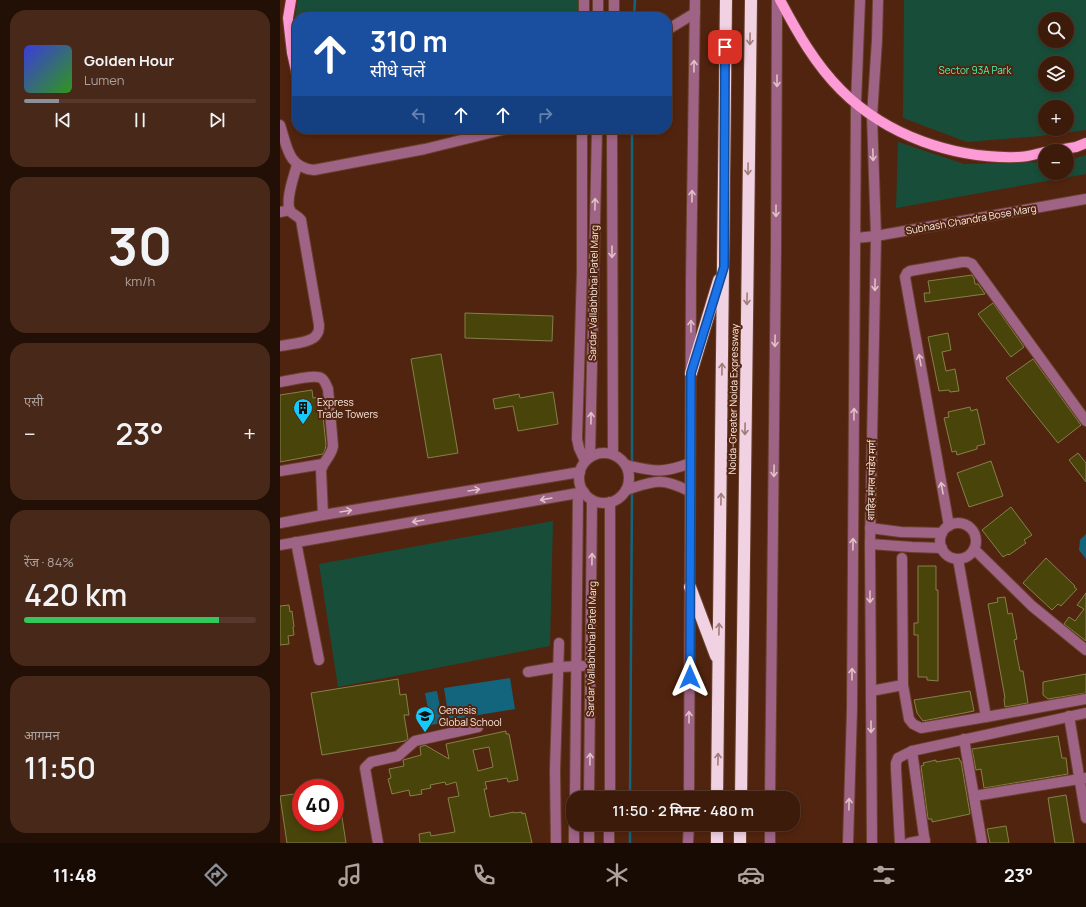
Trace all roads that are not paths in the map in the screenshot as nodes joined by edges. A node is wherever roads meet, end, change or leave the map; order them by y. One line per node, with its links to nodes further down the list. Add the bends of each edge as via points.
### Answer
1 (291, 0): 16 (main road, via 288,18)
2 (584, 0): 11 (street)
3 (598, 0): 12 (street)
4 (614, 0): 13 (street)
5 (696, 0): 14 (street)
6 (726, 0): 32 (highway, Noida-Greater Noida Expressway)
7 (750, 0): 88 (highway, Noida-Greater Noida Expressway, one-way to 88)
8 (779, 0): 17 (main road, via 808,50 841,90); 89 (street, one-way to 89)
9 (860, 0): 17 (street)
10 (878, 0): 18 (street, शाहिद मंगल पांडेय मार्ग)
11 (584, 12)
12 (598, 12)
13 (614, 12)
14 (695, 13): 15 (street); 36 (street, one-way to 14)
15 (672, 27)
16 (292, 53)
17 (856, 103): 18 (main road); 31 (street)
18 (872, 116): 26 (main road, via 893,128 939,147 972,155 1019,157); 30 (street, शाहिद मंगल पांडेय मार्ग, one-way to 30)
19 (280, 125): 27 (street, via 290,157)
20 (486, 134): 27 (street, via 425,149 314,170)
21 (582, 134): 33 (street)
22 (597, 134): 34 (street, Sardar Vallabhbhai Patel Marg, one-way to 22)
23 (612, 134): 39 (street, Sardar Vallabhbhai Patel Marg, one-way to 39)
24 (1086, 143): 25 (main road)
25 (1074, 147)
26 (1038, 153)
27 (297, 166): 29 (street)
28 (1086, 199): 30 (street, Subhash Chandra Bose Marg)
29 (285, 211): 35 (street, via 301,220 319,325 315,338)
30 (876, 236): 31 (street, Subhash Chandra Bose Marg); 53 (street, शाहिद मंगल पांडेय मार्ग, one-way to 53)
31 (856, 238): 109 (street, one-way to 31, via 852,709)
32 (724, 267): 36 (highway); 68 (highway, Noida-Greater Noida Expressway, one-way to 32)
33 (582, 271): 34 (street); 40 (street, via 577,439 579,448)
34 (594, 271): 40 (street, Sardar Vallabhbhai Patel Marg, one-way to 34)
35 (280, 346)
36 (691, 373): 41 (street)
37 (280, 382): 42 (street, via 315,376 322,378 326,383 333,446 331,454)
38 (1086, 421): 54 (street, one-way to 38, via 905,277 907,273 962,262 972,264)
39 (613, 454): 40 (street, via 601,453); 43 (street)
40 (588, 459): 45 (street, Sardar Vallabhbhai Patel Marg)
41 (690, 463): 43 (street, via 664,471); 47 (street)
42 (323, 464): 44 (street); 51 (street)
43 (626, 466): 46 (street, via 629,474)
44 (280, 471)
45 (580, 472): 48 (street); 51 (street, one-way to 45)
46 (626, 490): 47 (street, via 658,481 672,483); 50 (street, via 619,498)
47 (689, 491): 64 (street)
48 (581, 493): 49 (street); 56 (street, one-way to 56); 69 (street)
49 (592, 500): 50 (street); 70 (street, Sardar Vallabhbhai Patel Marg, one-way to 49)
50 (610, 502): 85 (street, Sardar Vallabhbhai Patel Marg)
51 (323, 515): 52 (street)
52 (280, 523)
53 (870, 528): 55 (street); 57 (street, शाहिद मंगल पांडेय मार्ग)
54 (945, 530): 55 (street); 60 (street, via 940,538); 61 (street, via 958,523 963,524 972,530 975,539)
55 (908, 532): 59 (street)
56 (296, 542): 58 (street); 67 (street)
57 (870, 544): 59 (street); 74 (street, शाहिद मंगल पांडेय मार्ग, one-way to 74)
58 (280, 545)
59 (908, 547): 60 (street)
60 (942, 548): 63 (street, via 948,556)
61 (974, 549): 63 (street, via 967,556); 66 (street, via 1032,606)
62 (902, 558): 73 (street)
63 (958, 559): 78 (street)
64 (690, 587): 68 (highway); 86 (street, one-way to 64)
65 (559, 642): 71 (street)
66 (1086, 650)
67 (319, 660)
68 (719, 662): 87 (highway, Noida-Greater Noida Expressway, one-way to 68)
69 (577, 666): 70 (street); 71 (street); 83 (street)
70 (591, 666): 84 (street, Sardar Vallabhbhai Patel Marg, one-way to 70)
71 (558, 667): 72 (street); 101 (street)
72 (528, 672)
73 (903, 685): 74 (street); 78 (street, via 909,719 921,728)
74 (871, 691): 110 (street, शाहिद मंगल पांडेय मार्ग, one-way to 110)
75 (1086, 699): 78 (street)
76 (1086, 713): 77 (street)
77 (1069, 716): 80 (street); 82 (street)
78 (986, 718)
79 (478, 727): 100 (street, via 415,741 398,756 371,762 365,768)
80 (964, 739): 81 (street); 90 (street)
81 (912, 750): 99 (street); 111 (street, via 898,758 896,763)
82 (1083, 779): 90 (street); 91 (street)
83 (575, 791)
84 (589, 791)
85 (610, 791)
86 (689, 791)
87 (717, 791)
88 (741, 791)
89 (770, 791)
90 (974, 796): 113 (street)
91 (1086, 818)
92 (574, 831): 102 (street)
93 (589, 831): 103 (street)
94 (609, 831): 104 (street)
95 (688, 831): 105 (street)
96 (717, 831): 106 (highway)
97 (740, 831): 107 (highway)
98 (770, 831): 108 (street)
99 (925, 842): 112 (street)
100 (378, 843)
101 (556, 843)
102 (574, 843)
103 (589, 843)
104 (609, 843)
105 (688, 843)
106 (717, 843)
107 (740, 843)
108 (770, 843)
109 (848, 843)
110 (872, 843)
111 (900, 843)
112 (909, 843)
113 (982, 843)

